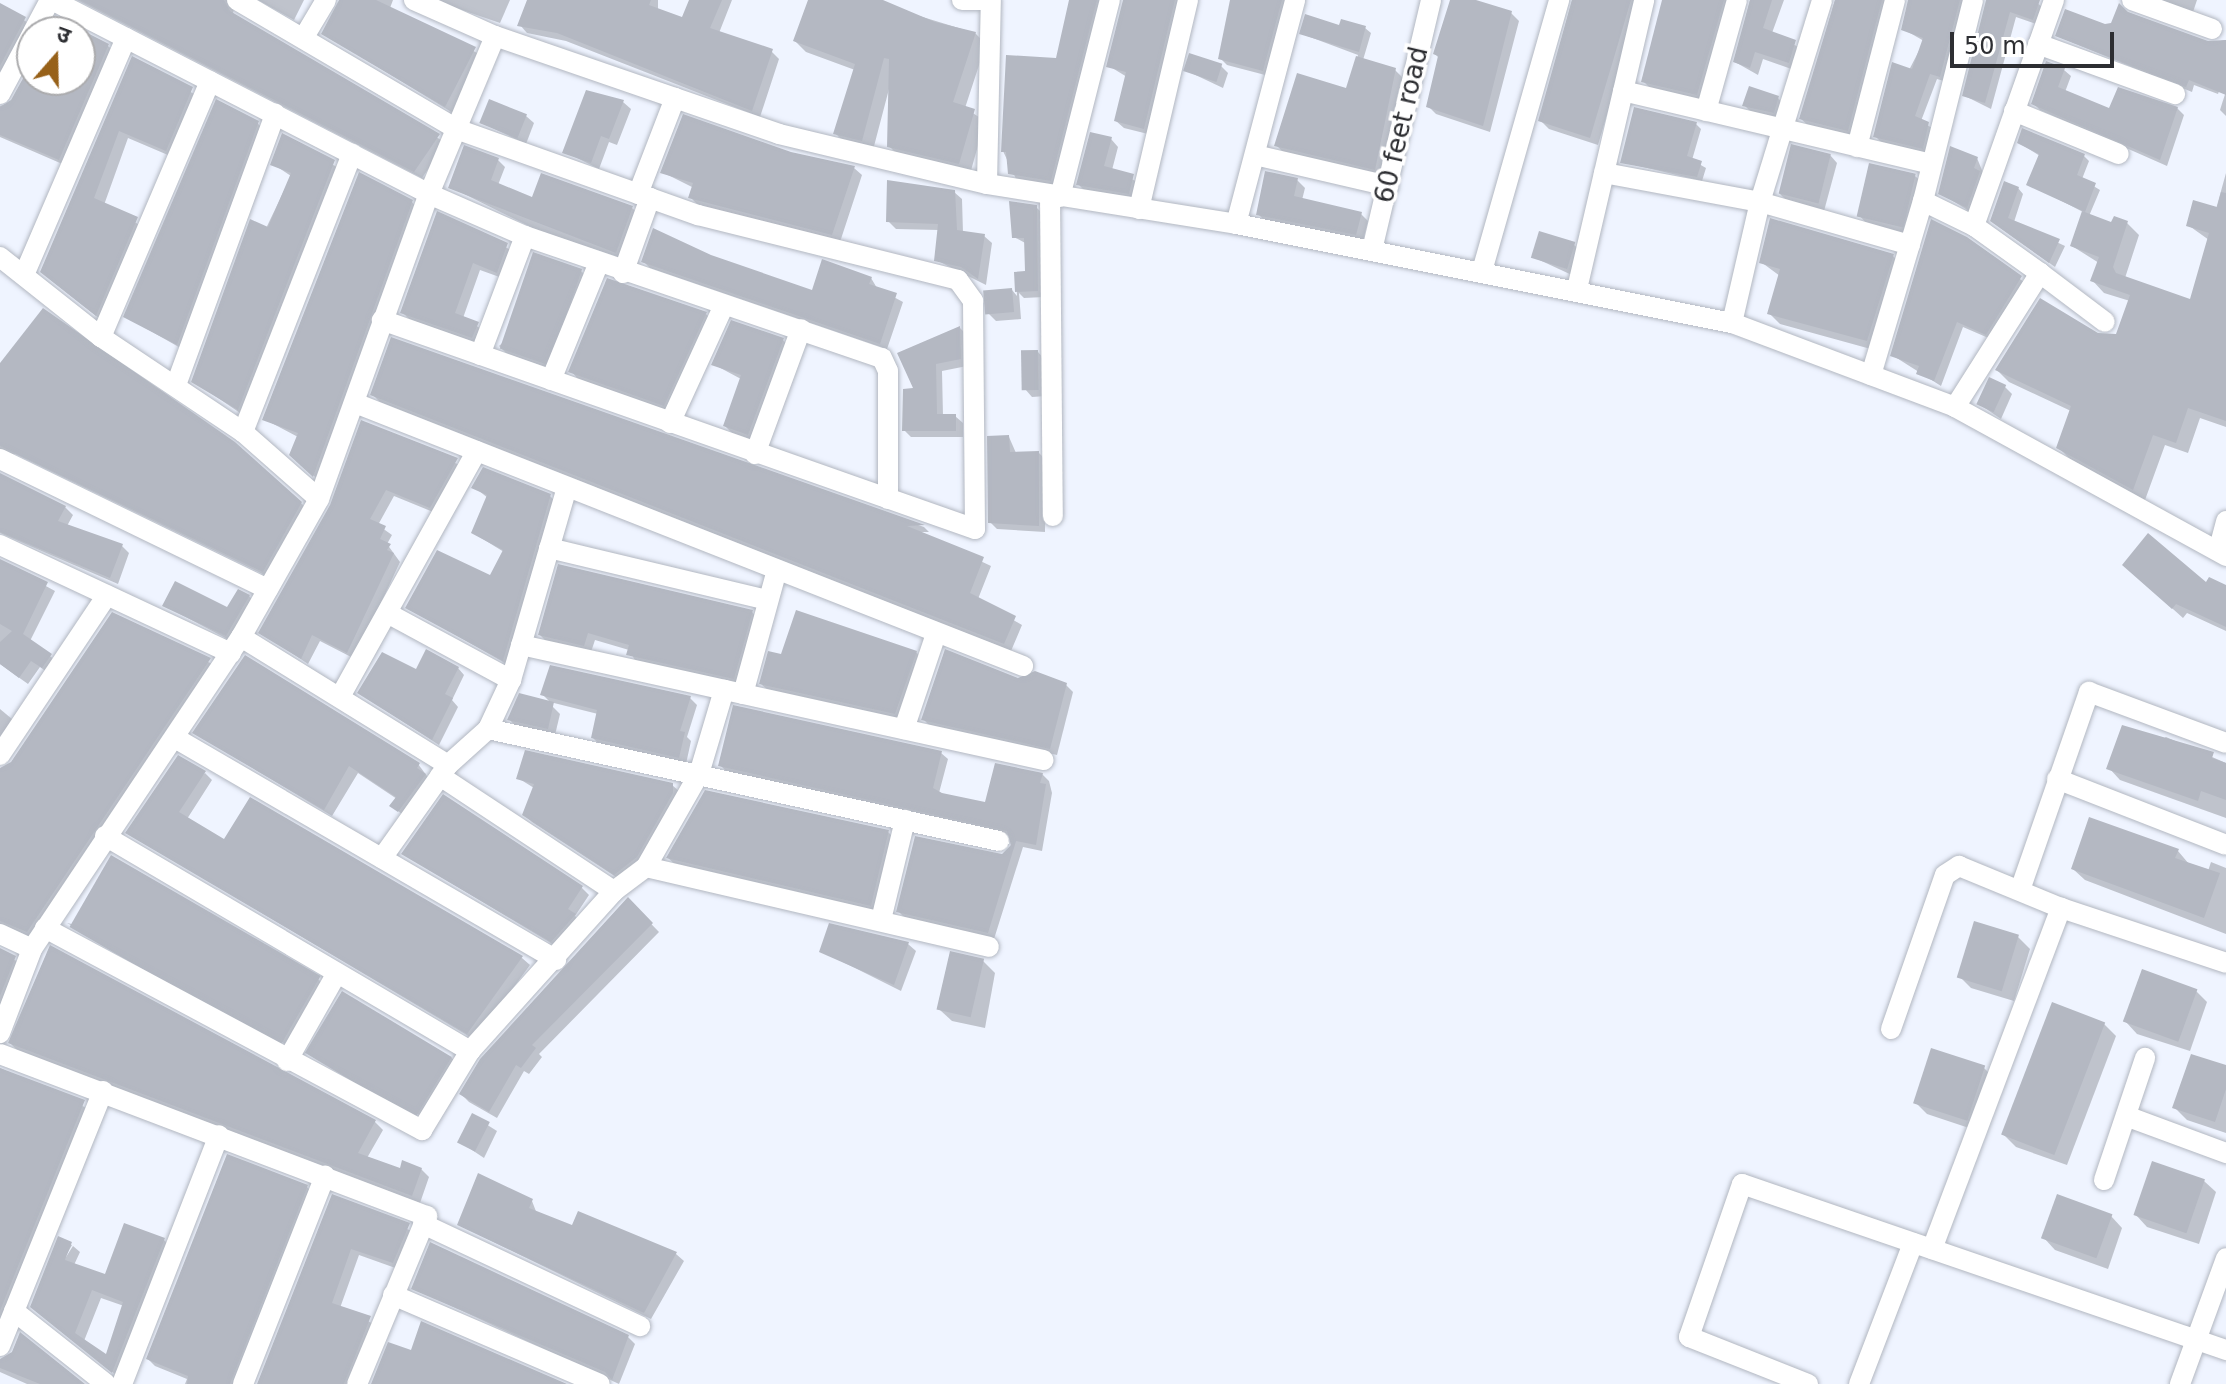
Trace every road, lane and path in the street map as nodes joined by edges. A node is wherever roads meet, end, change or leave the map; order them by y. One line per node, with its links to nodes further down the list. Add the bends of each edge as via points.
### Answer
1 (51, 0): 21 (street)
2 (237, 0): 20 (street)
3 (326, 0): 20 (street)
4 (414, 0): 19 (street)
5 (1110, 0): 44 (street)
6 (1188, 0): 47 (street)
7 (1295, 0): 37 (street)
8 (1559, 0): 55 (street)
9 (1644, 0): 25 (street)
10 (1737, 0): 29 (street)
11 (1822, 0): 32 (street)
12 (1895, 0): 34 (street)
13 (1973, 0): 38 (street)
14 (2054, 0): 22 (street)
15 (2132, 0): 18 (street)
16 (977, 1): 40 (street)
17 (1424, 1): 41 (street, 60 feet road)
18 (2212, 29)
19 (495, 36): 28 (street); 33 (street)
20 (304, 37): 33 (street)
21 (126, 38): 24 (street); 58 (street)
22 (2038, 44): 27 (street); 30 (street)
23 (16, 64): 26 (street)
24 (210, 81): 31 (street); 65 (street)
25 (1623, 91): 29 (street); 39 (street)
26 (0, 94)
27 (2175, 94)
28 (675, 98): 40 (street, via 779,134); 43 (street)
29 (1706, 111): 32 (street)
30 (2014, 111): 36 (street); 49 (street)
31 (275, 114): 35 (street); 69 (street)
32 (1783, 129): 34 (street); 46 (street)
33 (459, 130): 42 (street); 43 (street)
34 (1857, 147): 38 (street)
35 (352, 154): 42 (street); 73 (street)
36 (2119, 154)
37 (1255, 155): 41 (street); 48 (street)
38 (1931, 164): 45 (street)
39 (1604, 173): 46 (street); 59 (street)
40 (987, 184): 44 (street)
41 (1388, 186): 52 (street, 60 feet road)
42 (429, 194): 50 (street); 61 (street)
43 (644, 196): 56 (street); 79 (street, via 948,276 968,292 973,301 975,529)
44 (1055, 196): 47 (street); 80 (street)
45 (1923, 201): 49 (street); 51 (street)
46 (1760, 202): 51 (street); 63 (street)
47 (1139, 209): 48 (street)
48 (1236, 224): 52 (street)
49 (1974, 226): 57 (street)
50 (525, 236): 54 (street); 66 (street)
51 (1910, 245): 67 (street)
52 (1372, 250): 55 (street)
53 (0, 257): 58 (street)
54 (598, 265): 56 (street); 68 (street)
55 (1482, 271): 59 (street)
56 (623, 273): 60 (street)
57 (2040, 273): 62 (street); 71 (street)
58 (24, 275): 65 (street)
59 (1577, 289): 63 (street)
60 (724, 305): 64 (street); 72 (street)
61 (382, 320): 66 (street); 70 (street)
62 (2105, 322)
63 (1732, 323): 67 (street)
64 (801, 329): 75 (street); 79 (street, via 885,362)
65 (101, 337): 69 (street)
66 (480, 355): 68 (street)
67 (1871, 375): 71 (street)
68 (551, 380): 72 (street)
69 (176, 385): 73 (street)
70 (355, 403): 74 (street); 78 (street)
71 (1955, 407): 84 (street)
72 (670, 423): 75 (street)
73 (243, 432): 78 (street)
74 (477, 451): 77 (street); 89 (street)
75 (755, 454): 79 (street)
76 (0, 459): 86 (street)
77 (567, 487): 83 (street); 85 (street)
78 (319, 499): 86 (street)
79 (888, 499)
80 (1053, 516)
81 (2226, 521): 84 (street)
82 (0, 545): 87 (street)
83 (549, 548): 88 (street); 92 (street)
84 (2223, 552)
85 (777, 570): 88 (street); 90 (street)
86 (268, 589): 91 (street)
87 (107, 595): 91 (street); 101 (street)
88 (768, 600): 95 (street)
89 (389, 614): 94 (street); 96 (street)
90 (936, 634): 93 (street); 98 (street)
91 (236, 645): 96 (street); 99 (street)
92 (521, 645): 94 (street); 95 (street)
93 (1023, 666)
94 (511, 680): 97 (street)
95 (734, 692): 98 (street); 104 (street)
96 (341, 695): 103 (street)
97 (488, 729): 103 (street); 104 (street)
98 (904, 729): 102 (street)
99 (175, 738): 107 (street); 110 (street)
100 (2226, 743): 105 (street, via 2089,692)
101 (0, 755)
102 (1043, 760)
103 (444, 770): 110 (street); 113 (street)
104 (699, 774): 106 (street); 111 (street)
105 (2057, 779): 109 (street); 112 (street)
106 (905, 820): 108 (street); 115 (street)
107 (105, 836): 116 (street); 122 (street)
108 (999, 841)
109 (2226, 845)
110 (382, 858): 120 (street)
111 (646, 867): 113 (street); 115 (street)
112 (2020, 890): 114 (street); 123 (street, via 1959,866 1945,875)
113 (614, 891): 120 (street)
114 (2061, 908): 121 (street); 136 (street)
115 (881, 920): 118 (street)
116 (45, 928): 119 (street); 128 (street)
117 (0, 934): 119 (street)
118 (989, 947)
119 (32, 949): 124 (street)
120 (556, 960): 125 (street)
121 (2226, 963)
122 (337, 973): 125 (street); 128 (street)
123 (1891, 1029)
124 (0, 1033)
125 (470, 1051): 128 (street, via 422,1130)
126 (0, 1054): 129 (street)
127 (2145, 1058): 130 (street)
128 (287, 1061)
129 (103, 1091): 131 (street); 139 (street)
130 (2126, 1116): 132 (street); 134 (street)
131 (219, 1135): 133 (street); 145 (street)
132 (2226, 1153)
133 (325, 1176): 135 (street, via 427,1216); 146 (street)
134 (2104, 1180)
135 (423, 1224): 138 (street); 140 (street)
136 (1922, 1246): 141 (street); 149 (street, via 1742,1184 1689,1337); 150 (street)
137 (2226, 1258): 141 (street)
138 (393, 1295): 147 (street); 148 (street)
139 (14, 1311): 142 (street); 144 (street)
140 (640, 1326)
141 (2196, 1340): 143 (street); 151 (street)
142 (0, 1346)
143 (2226, 1350)
144 (106, 1384)
145 (122, 1384)
146 (243, 1384)
147 (357, 1384)
148 (600, 1384)
149 (1808, 1384)
150 (1859, 1384)
151 (2180, 1384)

